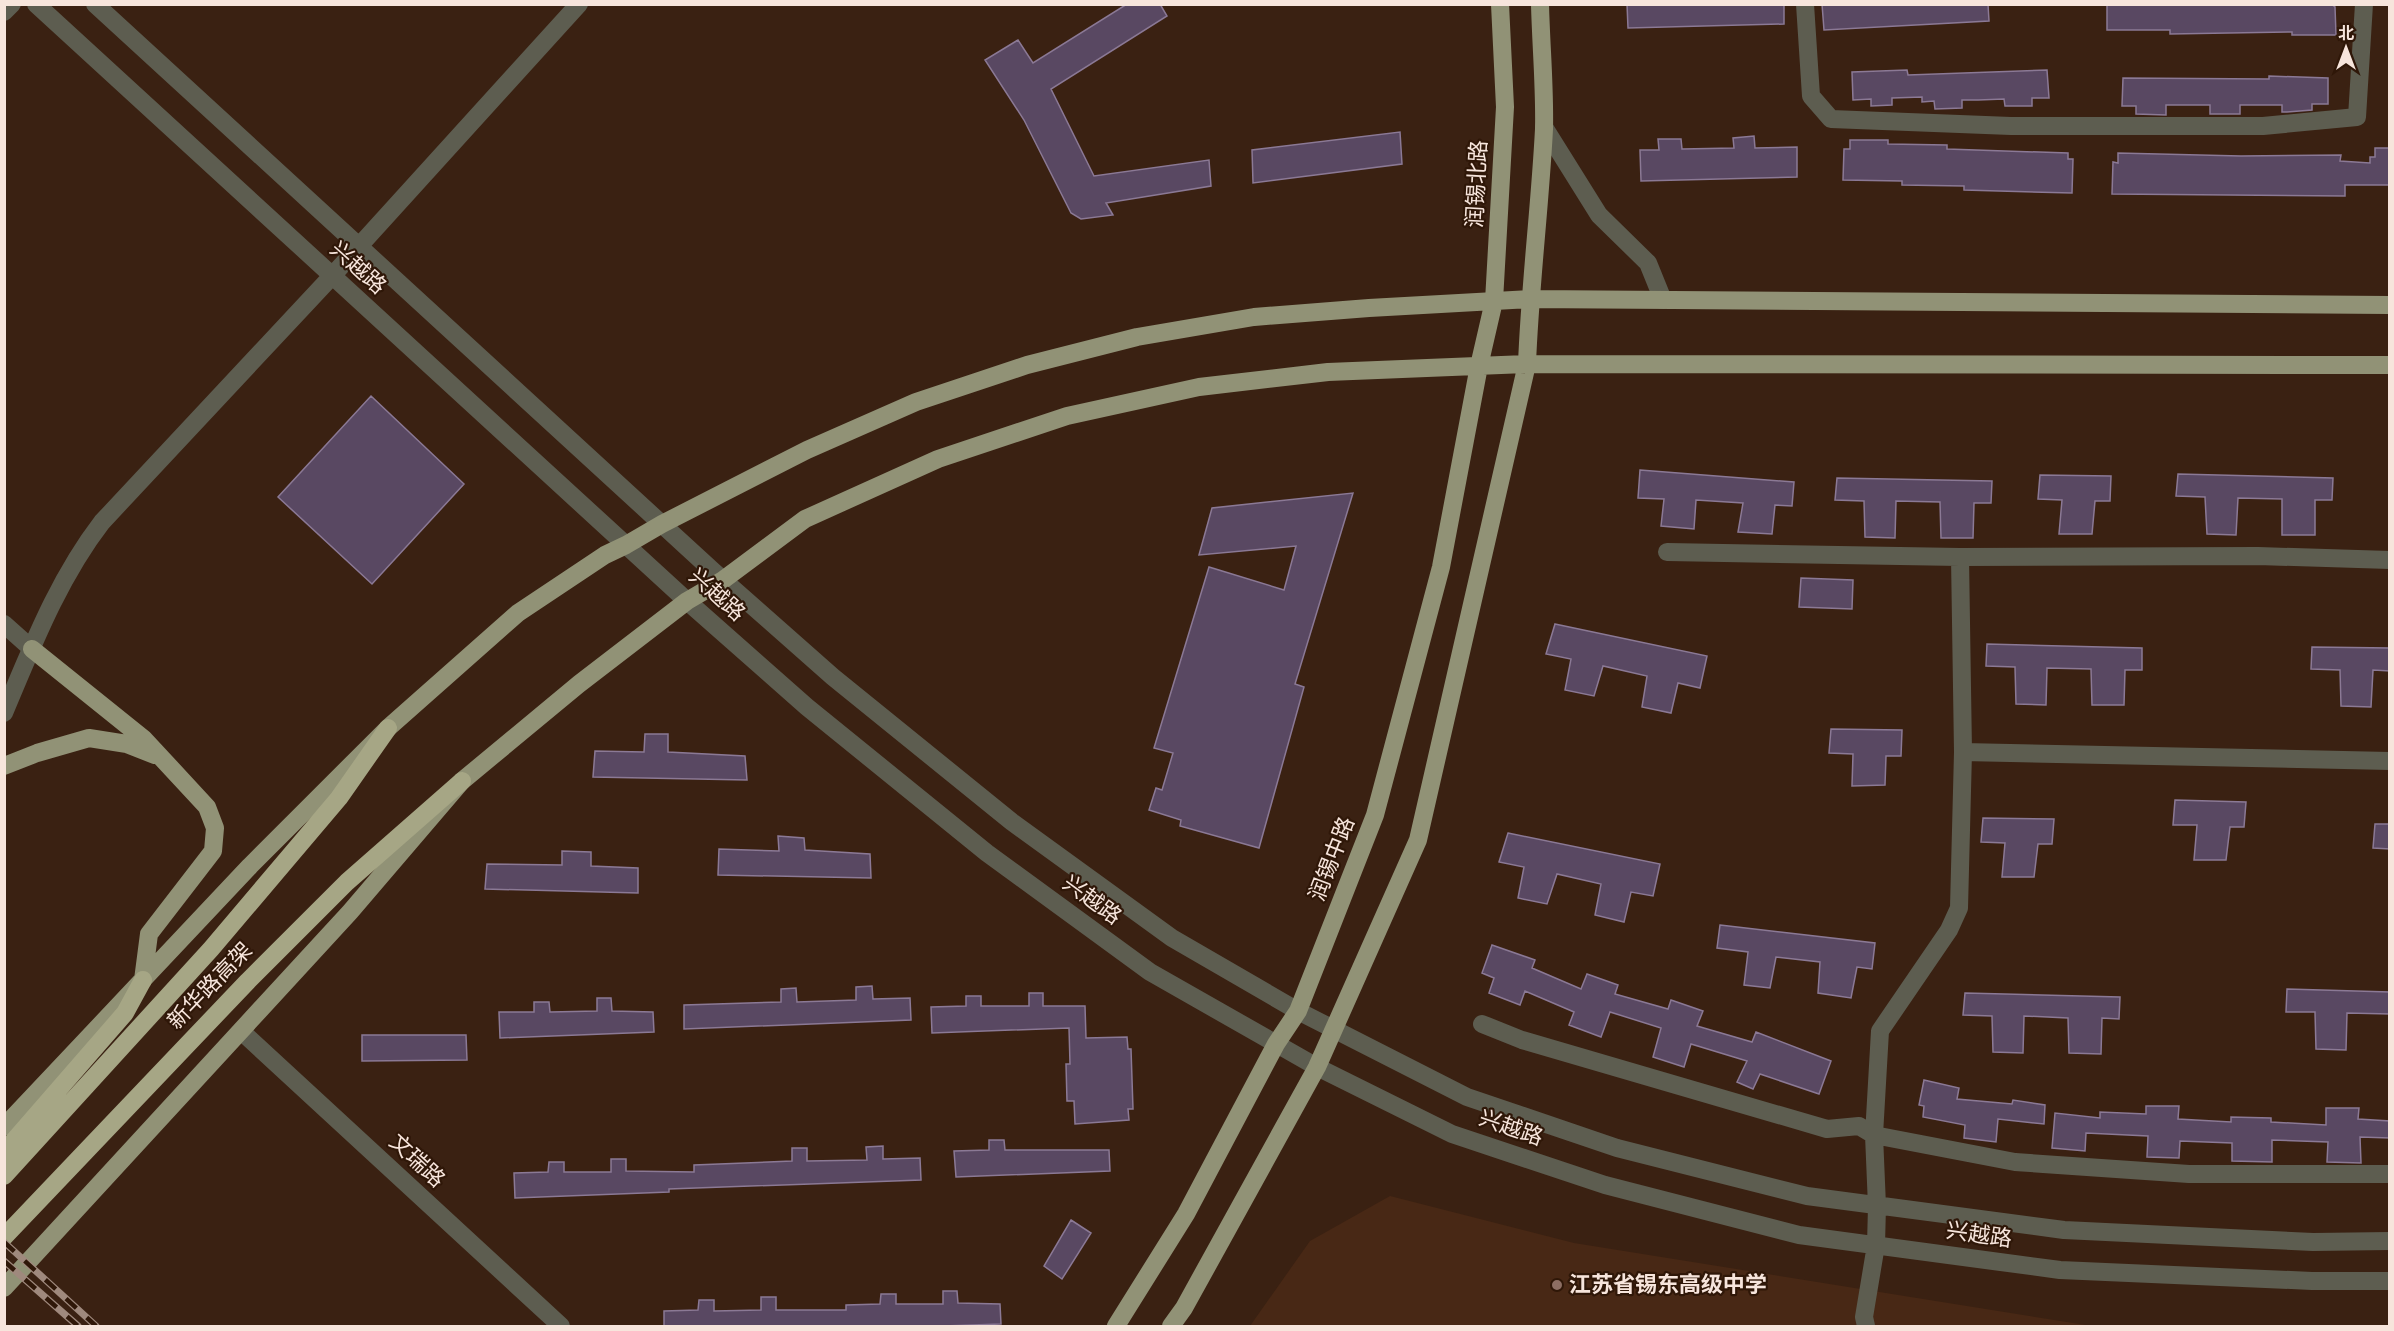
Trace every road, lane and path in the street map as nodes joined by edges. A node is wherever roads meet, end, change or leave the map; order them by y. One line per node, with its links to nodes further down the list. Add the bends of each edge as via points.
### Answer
1 (12, 4): 9 (street)
2 (36, 4): 12 (street, 兴越路)
3 (95, 4): 11 (street, 兴越路)
4 (579, 4): 11 (street)
5 (1500, 4): 15 (main road, 润锡北路, via 1505,107)
6 (1540, 4): 10 (main road)
7 (1806, 4): 8 (street, via 1811,96 1831,119 2011,126 2263,126 2357,117)
8 (2364, 4)
9 (4, 12)
10 (1544, 127): 13 (main road); 14 (street, via 1599,215 1648,263)
11 (358, 247): 12 (street); 20 (street, 兴越路)
12 (332, 276): 21 (street, 兴越路); 28 (street, via 102,522 62,583)
13 (1529, 299): 14 (main road); 15 (main road); 17 (main road)
14 (1663, 300): 16 (main road)
15 (1494, 301): 19 (main road, 润锡北路); 20 (main road, via 1254,317 1137,337 1027,365 916,402 807,450)
16 (2390, 305)
17 (1527, 363): 18 (main road); 19 (main road); 39 (main road, via 1418,840)
18 (2390, 365)
19 (1479, 366): 25 (main road, via 1328,372 1199,387 1067,416 938,459 805,519); 37 (main road, 润锡中路, via 1441,567 1375,815)
20 (662, 524): 21 (main road); 25 (street, 兴越路)
21 (626, 545): 26 (street, 兴越路); 30 (main road, via 518,613)
22 (1667, 552): 23 (street)
23 (1960, 557): 24 (street, via 2258,556); 31 (street)
24 (2390, 560)
25 (723, 580): 26 (main road); 37 (street, 兴越路, via 833,677 1012,822 1172,938)
26 (687, 601): 35 (main road, via 579,684); 41 (street, 兴越路, via 807,707 987,854 1150,972)
27 (4, 624): 28 (street)
28 (32, 649): 29 (street); 32 (main road)
29 (4, 713)
30 (388, 728): 36 (main road); 47 (highway, 新华路高架, via 339,798 212,949)
31 (1963, 752): 33 (street); 44 (street, via 1959,908 1880,1031)
32 (161, 757): 34 (main road, via 127,744 89,738); 36 (main road, via 207,807 215,828 213,851 149,934)
33 (2390, 761)
34 (4, 766)
35 (462, 782): 40 (main road); 49 (highway, 新华路高架, via 347,882)
36 (143, 980): 43 (main road); 45 (highway, via 125,1013)
37 (1298, 1011): 39 (street, 兴越路); 41 (main road, 润锡中路)
38 (1482, 1024): 44 (street, via 1522,1040 1827,1129 1859,1126)
39 (1334, 1029): 42 (main road); 48 (street, 兴越路, via 1467,1097 1617,1148 1807,1196)
40 (241, 1031): 53 (main road); 54 (street, 文瑞路)
41 (1276, 1044): 42 (street, 兴越路); 55 (main road, 润锡中路, via 1186,1214)
42 (1317, 1067): 51 (street, 兴越路, via 1452,1134 1605,1185 1799,1235); 56 (main road)
43 (4, 1127)
44 (1875, 1135): 46 (street, via 2015,1162 2189,1174); 48 (street)
45 (4, 1152)
46 (2390, 1174)
47 (4, 1176)
48 (1877, 1206): 50 (street, 兴越路, via 2064,1230 2313,1242); 51 (street)
49 (4, 1237)
50 (2390, 1241)
51 (1876, 1245): 52 (street, 兴越路, via 2060,1270); 57 (street, via 1864,1317)
52 (2390, 1281)
53 (4, 1288)
54 (561, 1326)
55 (1116, 1326)
56 (1171, 1326)
57 (1866, 1326)

